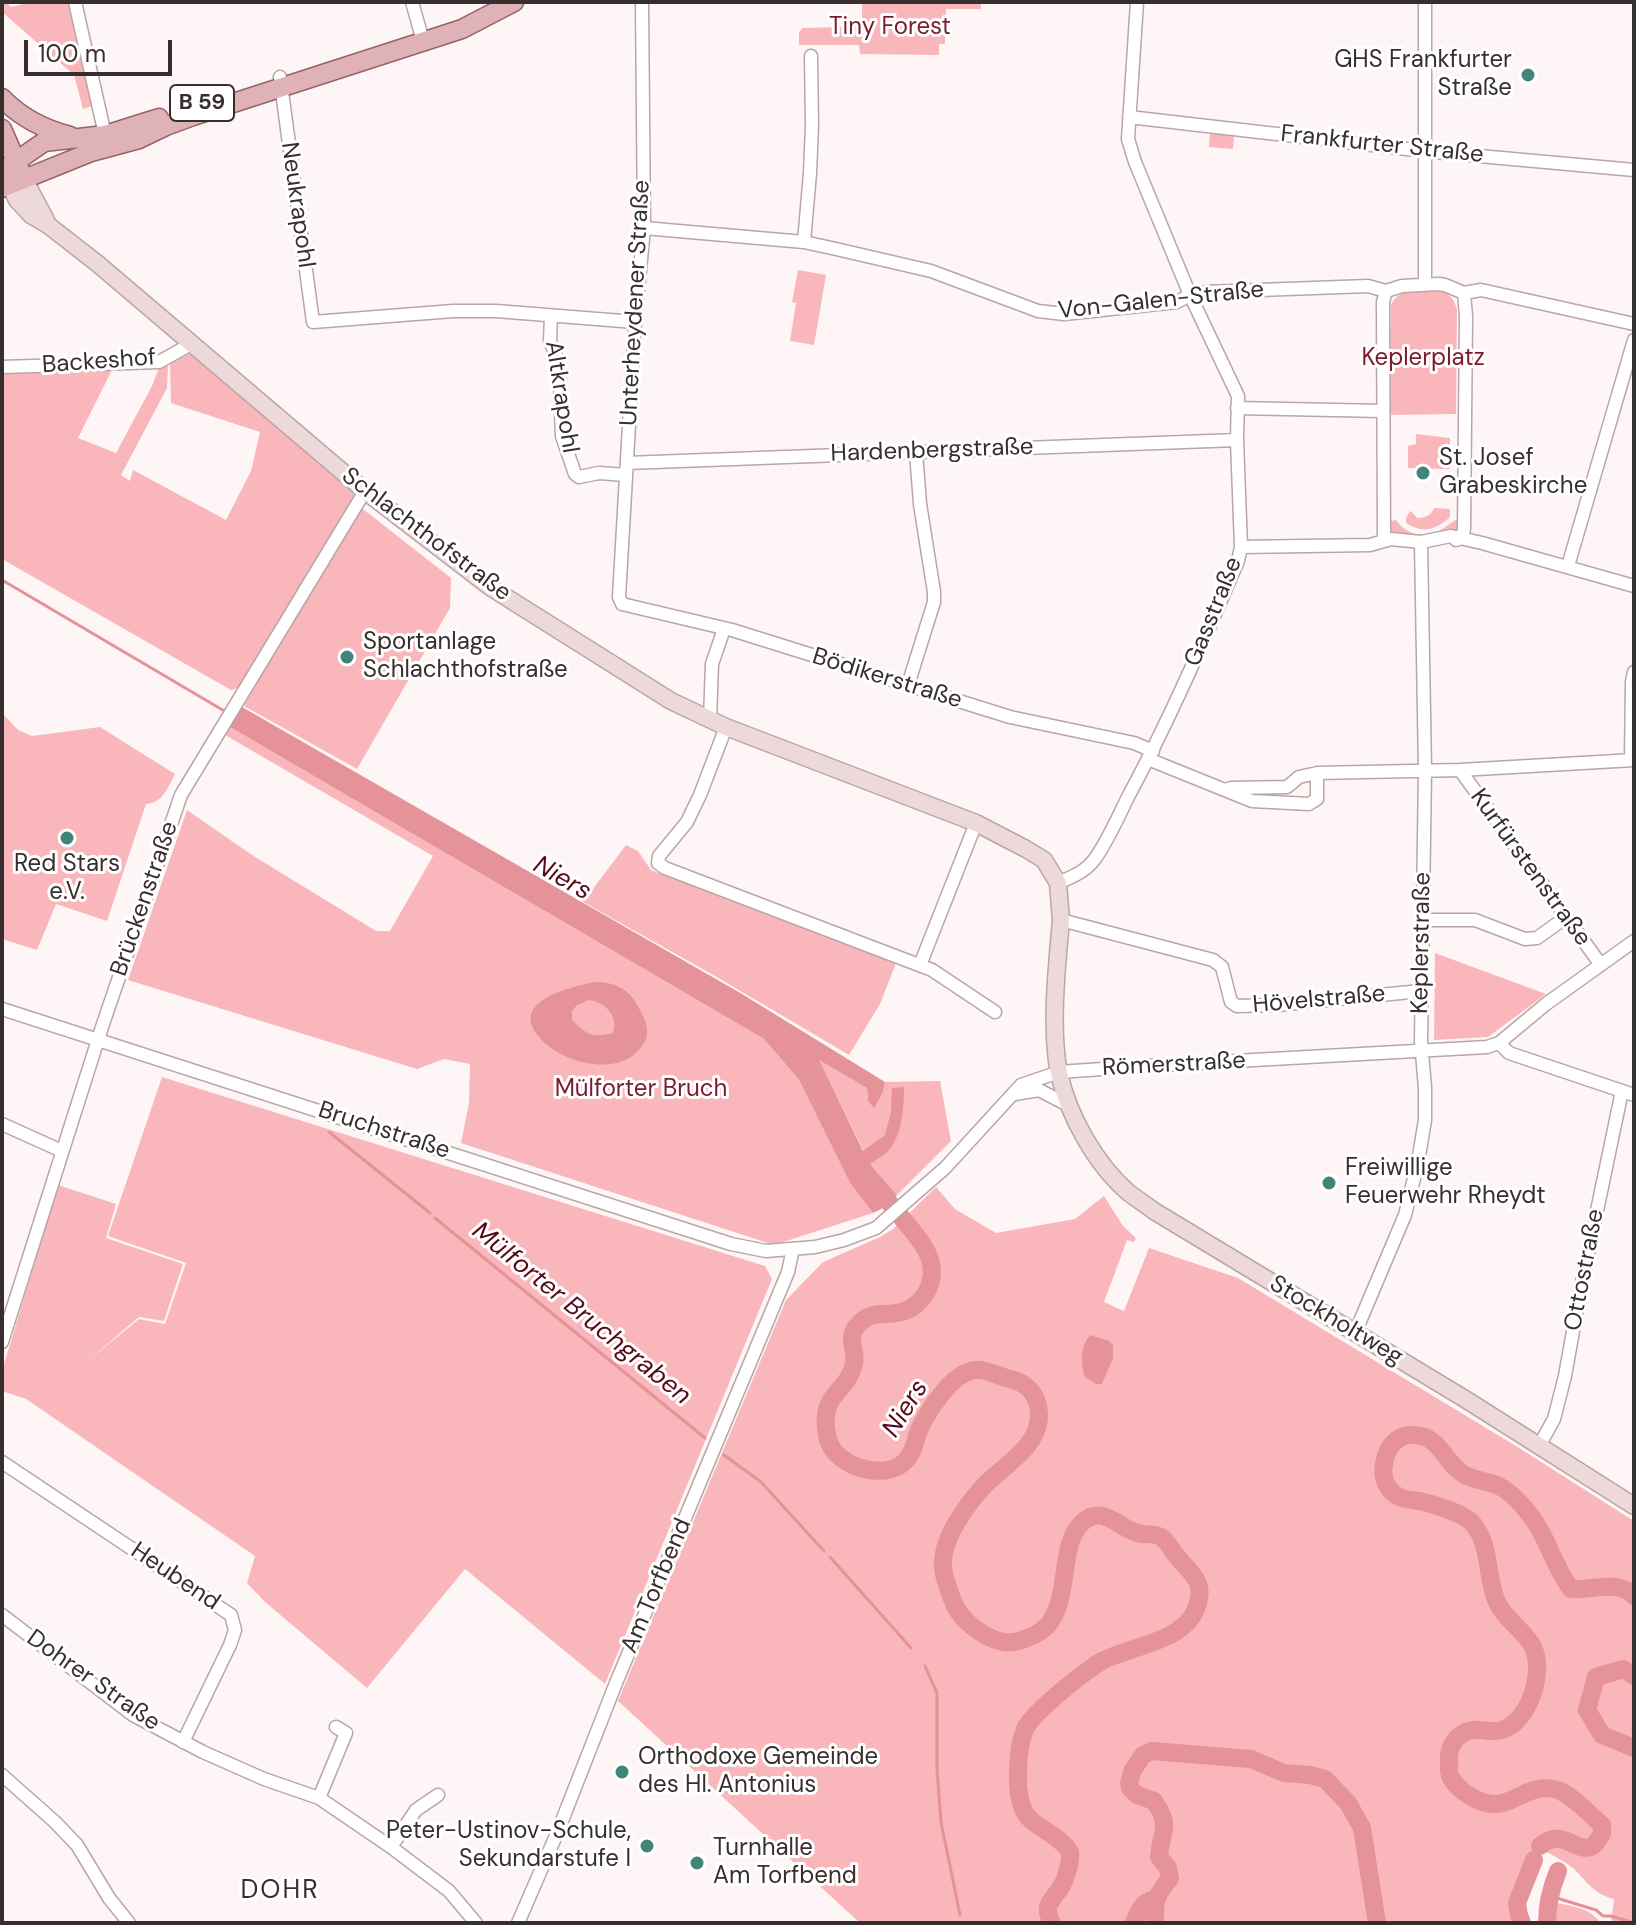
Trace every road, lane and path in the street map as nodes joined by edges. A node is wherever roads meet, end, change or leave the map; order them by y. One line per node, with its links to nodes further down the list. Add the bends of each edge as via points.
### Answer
1 (75, 2): 15 (street)
2 (412, 2): 8 (street)
3 (494, 2): 8 (main road, B 59)
4 (514, 2): 8 (main road, B 59, via 462,29)
5 (642, 2): 19 (street, Unterheydener Straße)
6 (1137, 2): 12 (street, Gasstraße)
7 (1425, 2): 16 (street)
8 (422, 36): 10 (main road, B 59)
9 (811, 56): 20 (street)
10 (280, 82): 15 (main road, B 59, via 125,130); 25 (street, Neukrapohl, via 313,322 453,311)
11 (2, 98): 14 (main road, B 59, via 33,122)
12 (1129, 117): 16 (street, Frankfurter Straße); 24 (street, Gasstraße, via 1135,162)
13 (2, 129): 18 (main road)
14 (80, 138): 15 (main road, B 59); 18 (main road, via 44,142)
15 (107, 142): 18 (main road, B 59, via 91,152)
16 (1424, 151): 17 (street, Frankfurter Straße); 21 (street)
17 (1634, 170)
18 (8, 174): 29 (main road, Schlachthofstraße, via 17,200 31,215)
19 (644, 228): 20 (street, Von-Galen-Straße); 26 (street, Unterheydener Straße)
20 (804, 242): 24 (street, Von-Galen-Straße, via 931,271 1038,311 1064,314 1177,302)
21 (1425, 284): 22 (street, Von-Galen-Straße); 23 (street, Von-Galen-Straße)
22 (1386, 291): 24 (street, Von-Galen-Straße, via 1368,286); 32 (street)
23 (1464, 293): 27 (street, Von-Galen-Straße, via 1481,290); 37 (street)
24 (1190, 295): 31 (street, Gasstraße, via 1238,396)
25 (551, 316): 26 (street); 35 (street, Altkrapohl, via 562,436 575,474)
26 (635, 322): 35 (street, Unterheydener Straße)
27 (1634, 324)
28 (1634, 340): 41 (street)
29 (191, 344): 30 (street, Backeshof, via 159,362); 36 (main road, Schlachthofstraße)
30 (2, 367)
31 (1237, 408): 32 (street); 33 (street, Gasstraße)
32 (1383, 411): 38 (street)
33 (1237, 440): 34 (street, Hardenbergstraße); 40 (street, Gasstraße)
34 (916, 452): 35 (street, Hardenbergstraße); 46 (street, via 934,602)
35 (626, 469): 43 (street, Unterheydener Straße)
36 (365, 491): 47 (main road, Schlachthofstraße, via 490,587 671,701); 66 (street, Brückenstraße, via 181,795)
37 (1462, 538): 39 (street); 41 (street)
38 (1384, 541): 39 (street); 40 (street)
39 (1421, 545): 51 (street, Keplerstraße)
40 (1241, 547): 49 (street, Gasstraße)
41 (1568, 566): 42 (street)
42 (1634, 586)
43 (622, 604): 44 (street, Bödikerstraße)
44 (724, 629): 46 (street, Bödikerstraße); 47 (street, via 712,664)
45 (1634, 672): 50 (street)
46 (908, 685): 49 (street, Bödikerstraße, via 1010,717 1134,743)
47 (710, 719): 48 (main road, Schlachthofstraße)
48 (726, 727): 55 (main road, Schlachthofstraße); 61 (street, via 687,822 658,863)
49 (1151, 755): 54 (street, Bödikerstraße); 56 (street, Gasstraße, via 1094,860)
50 (1632, 760): 52 (street)
51 (1425, 770): 52 (street); 53 (street); 59 (street, Keplerstraße)
52 (1460, 770): 57 (street, Kurfürstenstraße)
53 (1317, 773): 54 (street, via 1287,787); 54 (street, Bödikerstraße, via 1317,799 1309,804 1252,801)
54 (1225, 790)
55 (976, 823): 56 (main road, Schlachthofstraße, via 1044,860); 61 (street)
56 (1058, 883): 58 (main road)
57 (1565, 918): 59 (street, via 1537,938 1525,939 1475,920); 62 (street, Kurfürstenstraße)
58 (1061, 920): 63 (street, Hövelstraße, via 1213,960 1222,967 1231,1002 1237,1006); 69 (main road, via 1055,1039)
59 (1422, 920): 63 (street, Keplerstraße)
60 (1634, 941): 62 (street)
61 (920, 965): 65 (street)
62 (1601, 965): 67 (street)
63 (1421, 991): 68 (street, Keplerstraße)
64 (2, 1009): 66 (street, Bruchstraße)
65 (995, 1012)
66 (98, 1039): 74 (street, Brückenstraße); 76 (street, Bruchstraße)
67 (1499, 1043): 68 (street, Römerstraße); 70 (street, via 1509,1053)
68 (1421, 1051): 69 (street, Römerstraße); 77 (street, Keplerstraße, via 1425,1120 1418,1162 1405,1215)
69 (1059, 1072): 71 (street, Römerstraße, via 1021,1085); 72 (main road)
70 (1628, 1093): 79 (street, Ottostraße, via 1565,1376 1554,1419)
71 (1012, 1094): 72 (street, via 1039,1090); 75 (street, Römerstraße, via 945,1168 876,1228)
72 (1068, 1105): 77 (main road, Stockholtweg, via 1106,1169 1128,1192)
73 (2, 1124): 74 (street)
74 (62, 1151): 78 (street, Brückenstraße)
75 (793, 1249): 76 (street, Römerstraße); 91 (street, Am Torfbend, via 788,1272)
76 (766, 1251)
77 (1355, 1333): 79 (main road, Stockholtweg)
78 (2, 1342)
79 (1539, 1446): 81 (main road, Stockholtweg)
80 (2, 1462): 84 (street, Heubend, via 231,1615 235,1630 230,1645)
81 (1634, 1506)
82 (2, 1615): 84 (street, Dohrer Straße, via 133,1715)
83 (336, 1727): 87 (street, via 346,1733)
84 (183, 1742): 87 (street, Dohrer Straße)
85 (2, 1775): 89 (street, via 77,1845)
86 (438, 1795): 88 (street, via 416,1810)
87 (319, 1798): 88 (street, Dohrer Straße)
88 (391, 1847): 90 (street, Dohrer Straße, via 449,1891)
89 (129, 1923)
90 (476, 1923)
91 (518, 1923)

